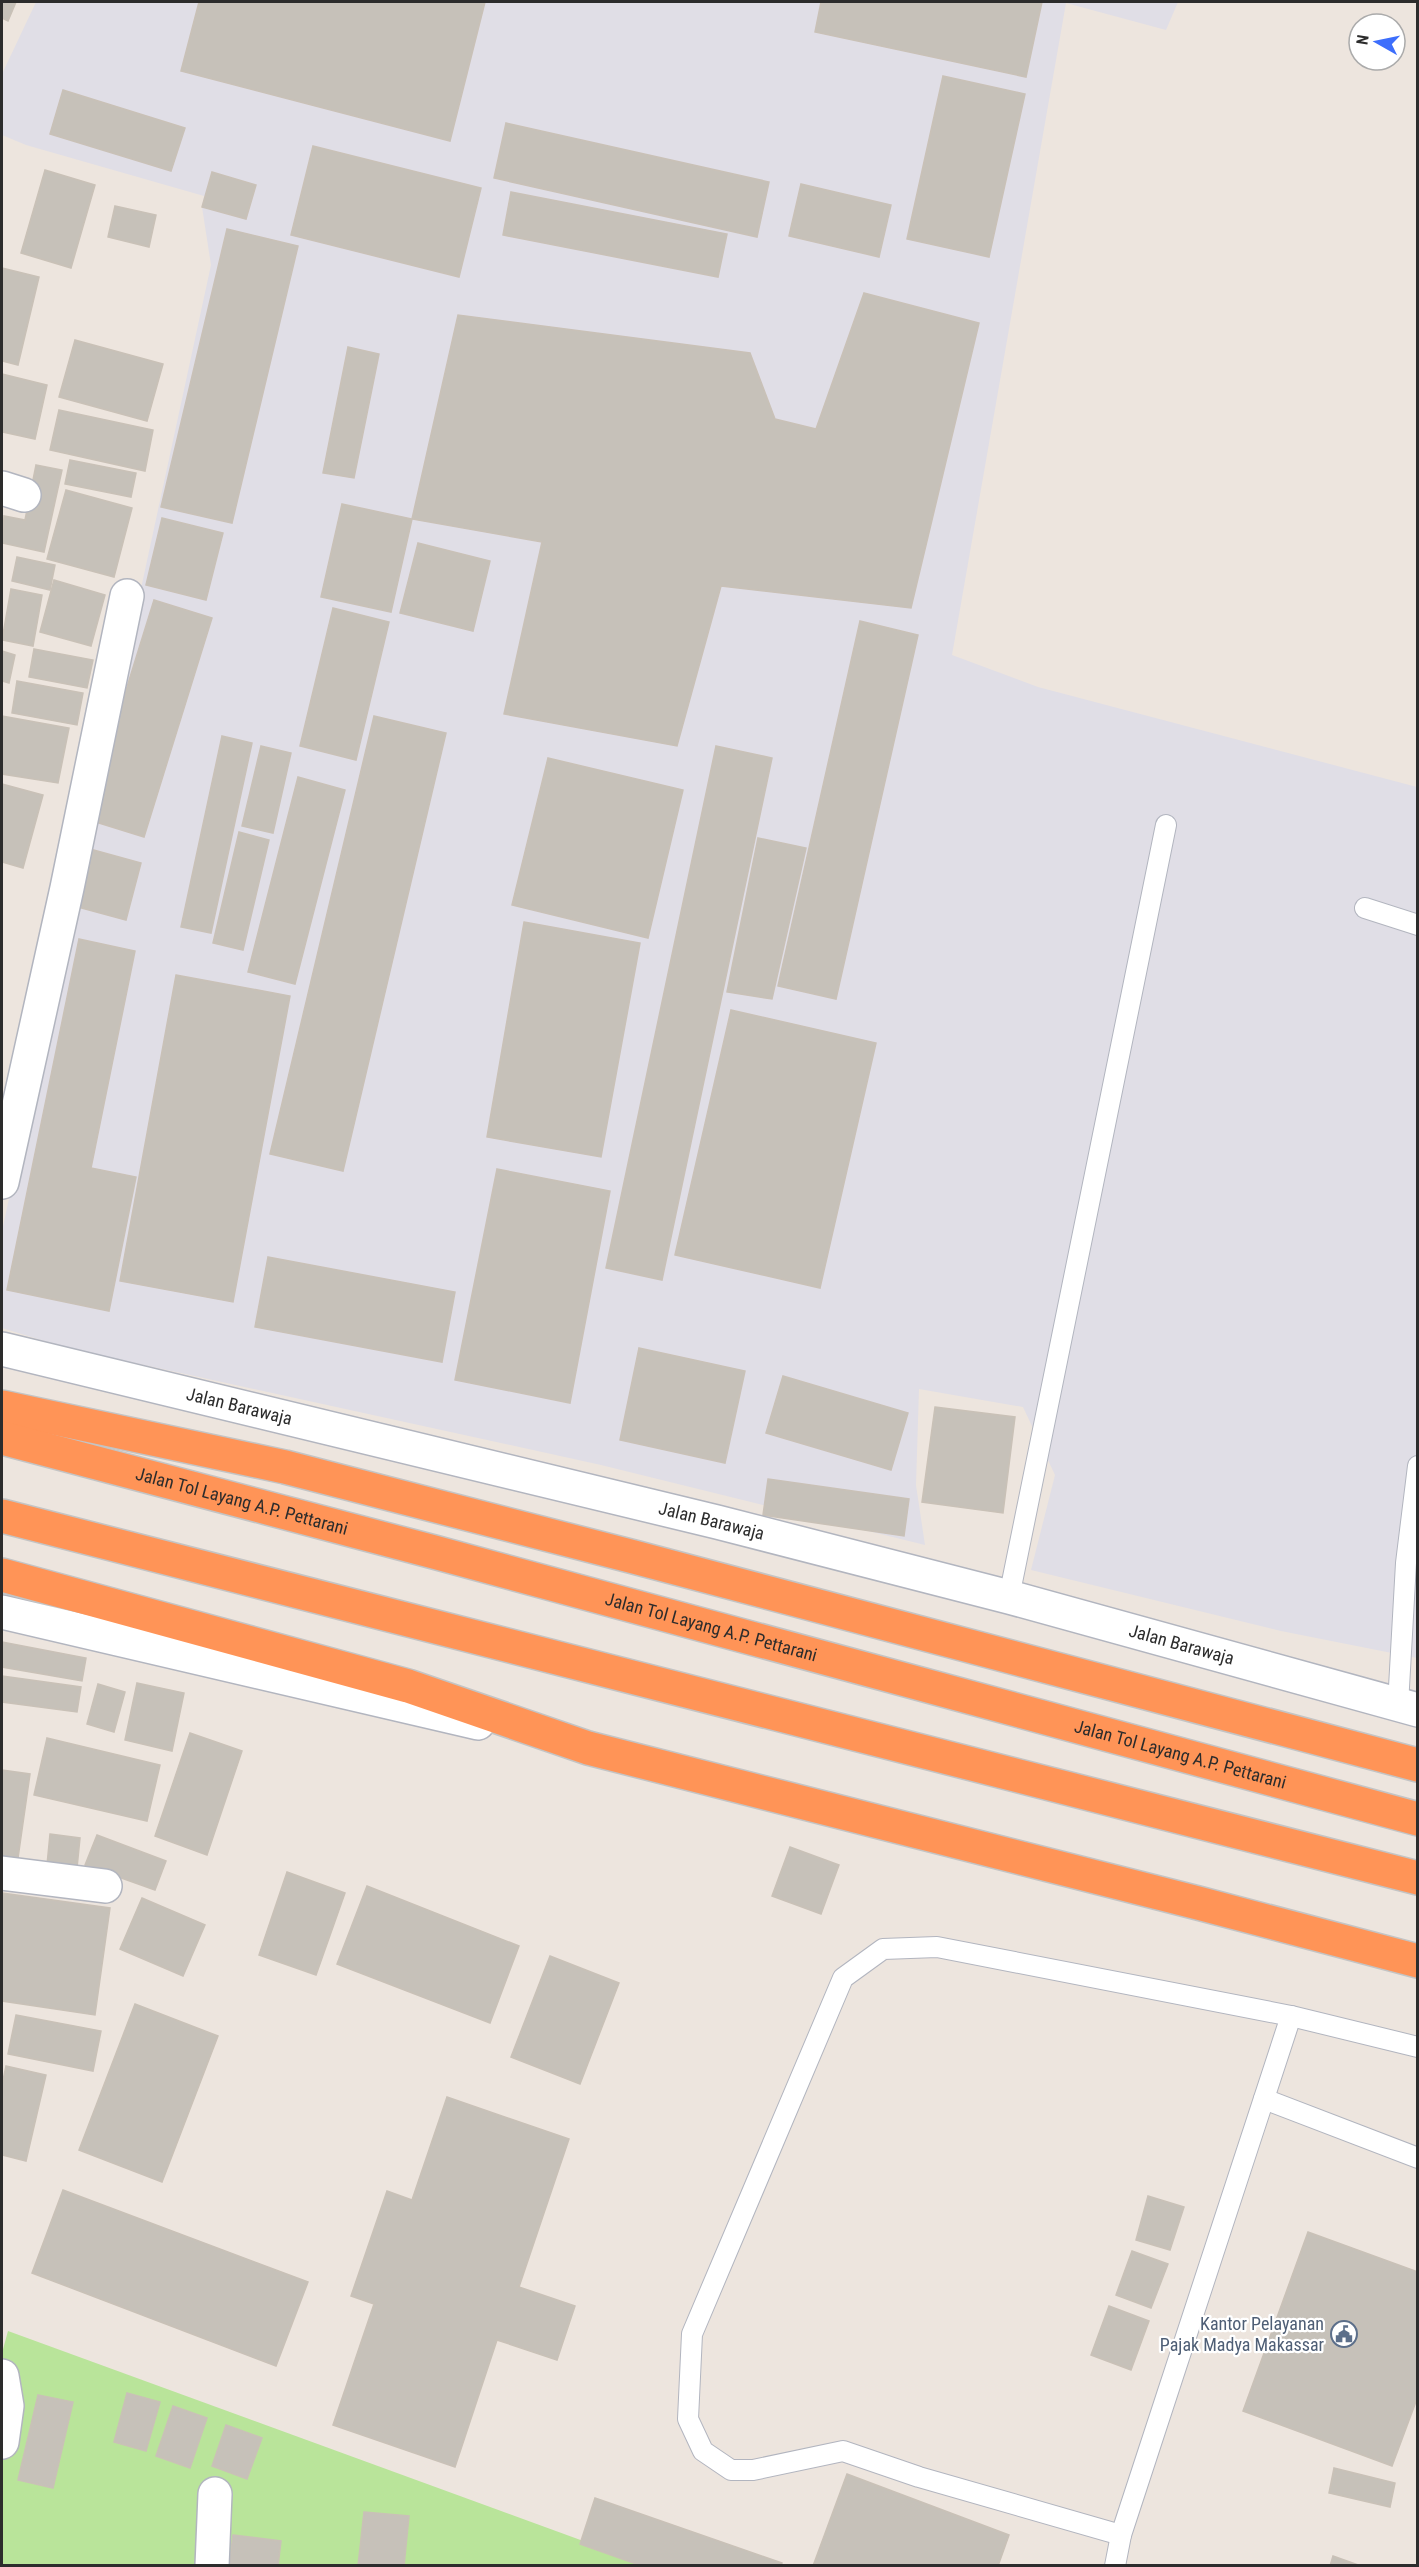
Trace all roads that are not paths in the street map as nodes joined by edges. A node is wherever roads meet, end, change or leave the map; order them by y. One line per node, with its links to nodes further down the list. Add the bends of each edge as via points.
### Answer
1 (127, 596): 5 (street)
2 (1166, 825): 12 (lane)
3 (1365, 908): 4 (lane)
4 (1418, 925)
5 (2, 1182)
6 (2, 1349): 12 (street, Jalan Barawaja)
7 (2, 1407): 16 (highway, via 285,1467)
8 (2, 1438): 17 (highway, Jalan Tol Layang A.P. Pettarani)
9 (1418, 1466): 14 (lane, via 1406,1563)
10 (2, 1516): 19 (highway)
11 (2, 1575): 15 (highway, via 408,1686)
12 (1009, 1597): 14 (street, Jalan Barawaja)
13 (2, 1612): 15 (street)
14 (1408, 1707)
15 (588, 1748): 21 (highway)
16 (1418, 1765)
17 (1418, 1820)
18 (2, 1873): 20 (street)
19 (1418, 1878)
20 (105, 1886)
21 (1418, 1962)
22 (1291, 2016): 23 (lane); 24 (lane); 29 (lane, via 937,1947 883,1949 843,1978 692,2334 688,2419 703,2451 731,2470 753,2470 843,2451)
23 (1418, 2047)
24 (1264, 2099): 25 (lane); 29 (lane)
25 (1418, 2158)
26 (2, 2376): 27 (street, via 7,2406)
27 (2, 2442)
28 (215, 2494): 30 (street)
29 (1121, 2535): 31 (lane)
30 (212, 2565)
31 (1115, 2565)

